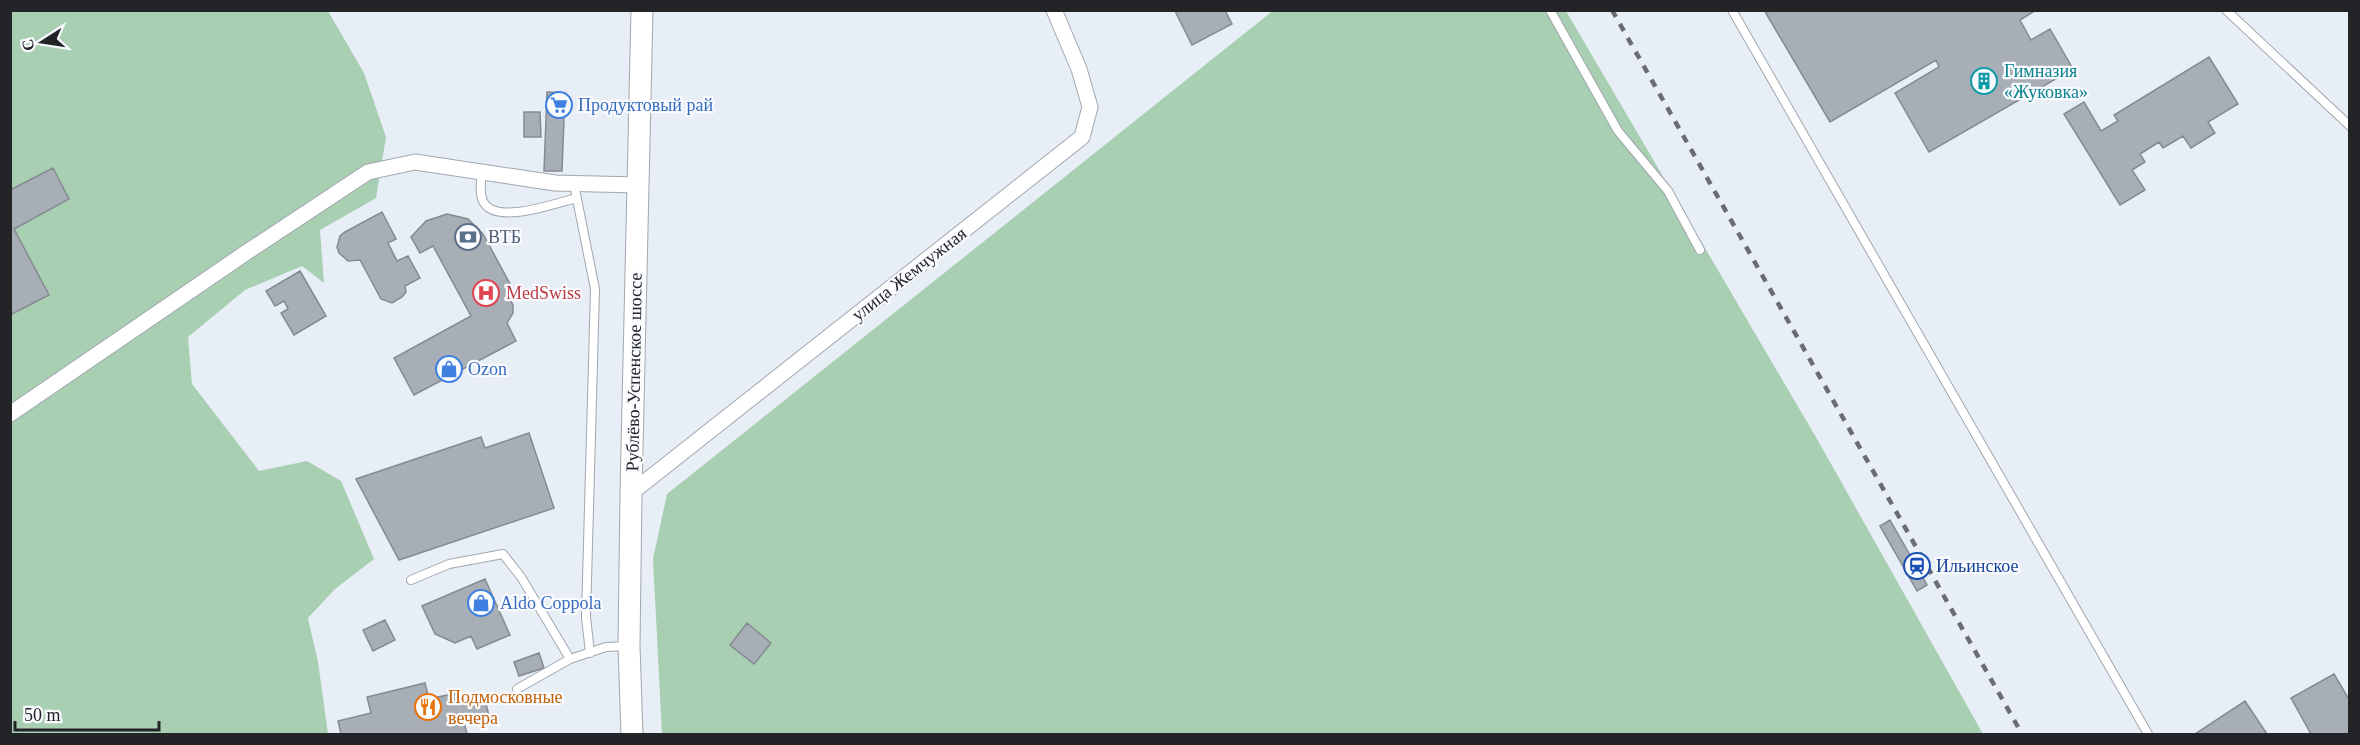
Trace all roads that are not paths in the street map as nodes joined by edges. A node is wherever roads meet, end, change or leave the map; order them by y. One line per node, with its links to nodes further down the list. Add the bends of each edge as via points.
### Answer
1 (642, 10): 8 (main road, Рублёво-Успенское шоссе)
2 (1054, 10): 12 (street, улица Жемчужная, via 1090,107 1082,136)
3 (1550, 10): 10 (lane, via 1618,132 1668,191)
4 (1732, 10): 19 (lane)
5 (2226, 10): 6 (lane)
6 (2349, 126)
7 (482, 172): 9 (street, via 555,183); 9 (lane, via 483,201 495,212 517,212); 11 (street, via 415,162 368,172)
8 (637, 185): 9 (street); 12 (main road, Рублёво-Успенское шоссе)
9 (576, 191): 15 (lane, via 596,289 586,617)
10 (1700, 250)
11 (10, 414)
12 (631, 493): 14 (main road, Рублёво-Успенское шоссе)
13 (411, 580): 16 (lane, via 449,564 502,554 521,577)
14 (629, 646): 15 (lane); 18 (main road, Рублёво-Успенское шоссе)
15 (590, 652): 16 (lane)
16 (570, 659): 17 (lane)
17 (518, 689)
18 (632, 735)
19 (2148, 735)

